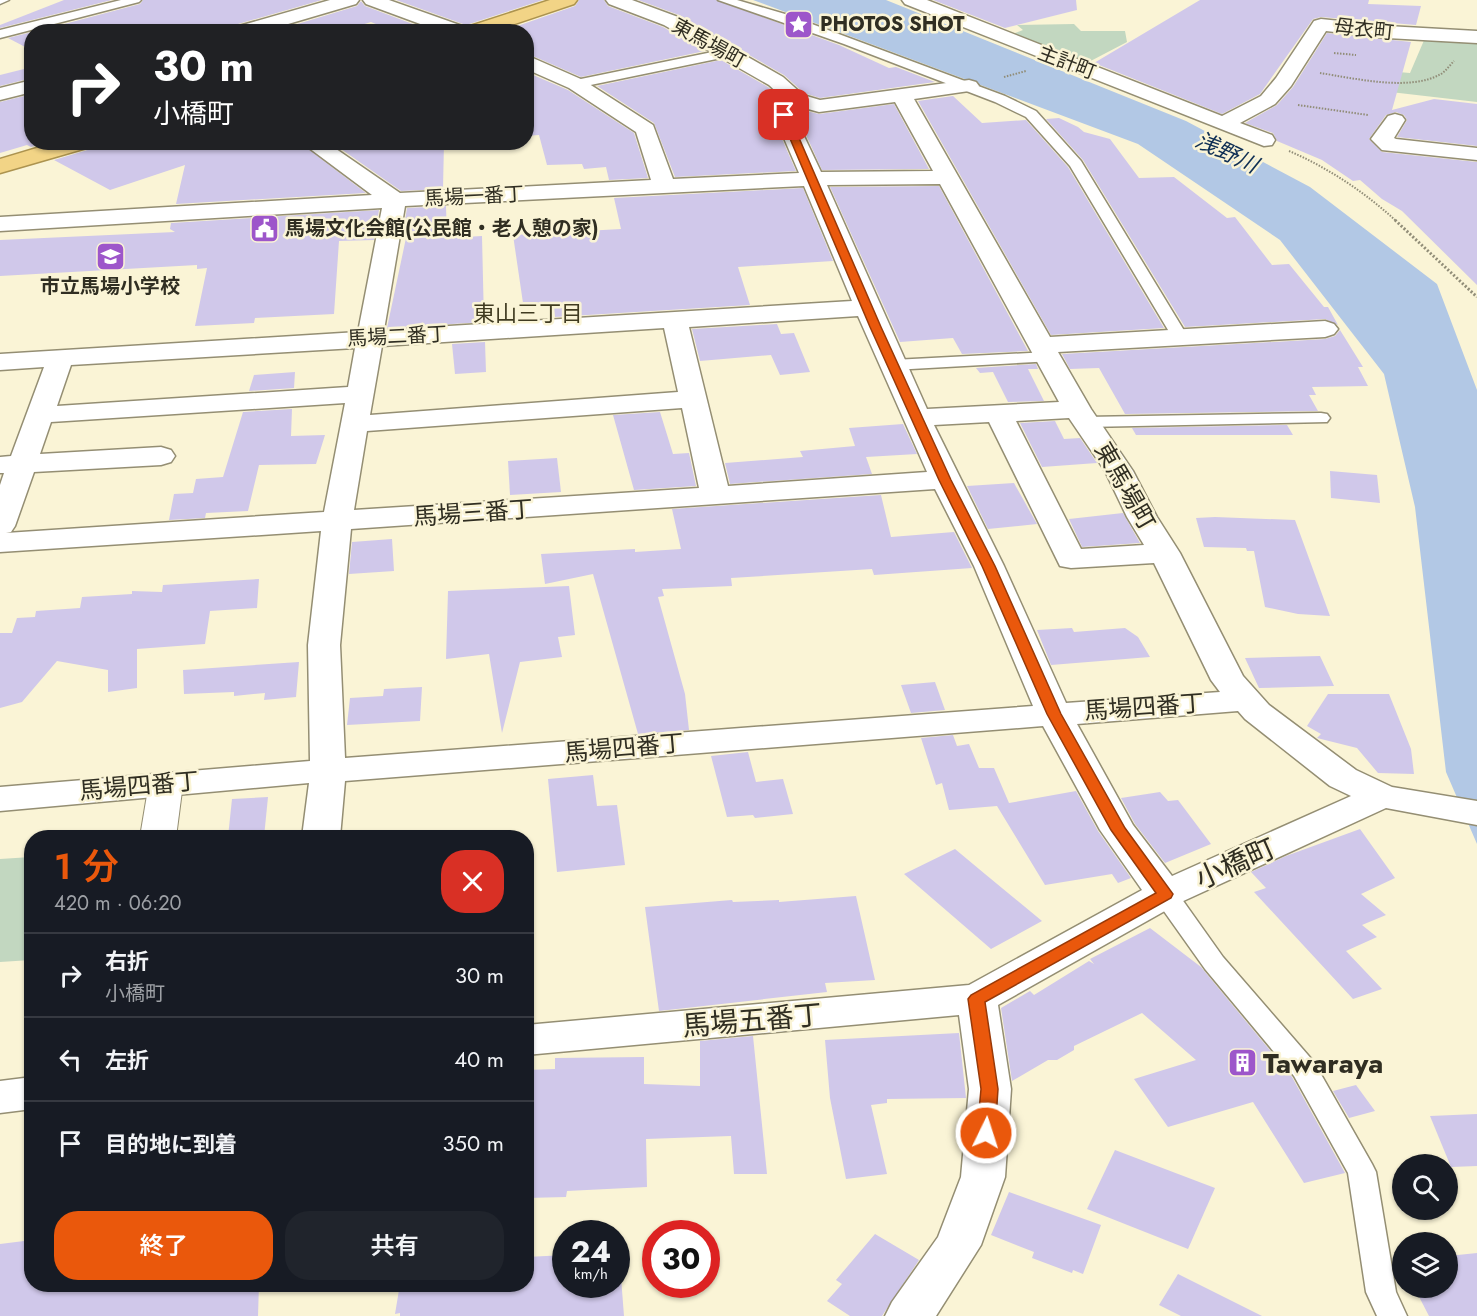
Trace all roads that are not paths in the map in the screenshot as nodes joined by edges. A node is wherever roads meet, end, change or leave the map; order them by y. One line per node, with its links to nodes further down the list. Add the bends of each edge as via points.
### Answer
1 (135, 0): 8 (lane)
2 (350, 0): 9 (street)
3 (372, 0): 10 (street)
4 (568, 0): 11 (highway)
5 (615, 0): 15 (street, 東馬場町, via 671,21)
6 (724, 0): 18 (lane, via 781,16)
7 (911, 0): 24 (street, 主計町)
8 (40, 24)
9 (267, 24)
10 (439, 24)
11 (495, 24)
12 (24, 28): 13 (lane)
13 (0, 34)
14 (1477, 38): 24 (street, 母衣町, via 1321,25 1268,100)
15 (727, 52): 17 (lane); 22 (street, 東馬場町, via 776,81)
16 (534, 65): 17 (street)
17 (576, 84): 32 (street, via 646,129)
18 (968, 86): 21 (street); 38 (lane, via 1031,114 1076,164)
19 (24, 88): 20 (street)
20 (0, 94)
21 (902, 96): 22 (street, via 819,106); 30 (street, 東馬場町)
22 (796, 99): 31 (street, via 784,115)
23 (1395, 120): 28 (street, via 1383,139 1390,145)
24 (1224, 123): 25 (street, 主計町)
25 (1264, 140)
26 (55, 150): 29 (highway)
27 (323, 150): 33 (street)
28 (1477, 154)
29 (0, 166)
30 (948, 177): 31 (street, 馬場一番丁); 40 (street, 東馬場町)
31 (812, 179): 32 (street, 馬場一番丁); 35 (street)
32 (664, 186): 33 (street, 馬場一番丁)
33 (395, 200): 34 (street, 馬場一番丁); 39 (street)
34 (0, 224)
35 (867, 308): 36 (street, 馬場二番丁); 43 (street)
36 (675, 320): 39 (street, 馬場二番丁); 45 (street)
37 (1325, 329): 38 (street)
38 (1180, 337): 40 (street)
39 (369, 338): 41 (street, 馬場二番丁); 44 (street)
40 (1045, 351): 43 (lane); 48 (street, 東馬場町)
41 (60, 358): 42 (street, 馬場二番丁); 47 (street)
42 (0, 362)
43 (893, 365): 49 (street)
44 (361, 394): 47 (street); 51 (street)
45 (694, 399): 51 (street); 55 (street)
46 (998, 413): 48 (street); 49 (street); 59 (street, via 1071,559)
47 (39, 415): 53 (street)
48 (1082, 415): 50 (lane); 59 (street, 東馬場町)
49 (916, 418): 54 (street)
50 (1321, 418)
51 (355, 424): 56 (street)
52 (161, 456): 53 (street)
53 (11, 465): 57 (street)
54 (945, 480): 55 (street, 馬場三番丁); 61 (street)
55 (716, 496): 56 (street, 馬場三番丁)
56 (337, 522): 58 (street, 馬場三番丁); 62 (street, via 324,645)
57 (0, 526)
58 (0, 543)
59 (1165, 553): 60 (street, 東馬場町, via 1228,680)
60 (1248, 700): 61 (street, 馬場四番丁); 65 (street, 東馬場町, via 1342,778)
61 (1054, 714): 62 (street, 馬場四番丁); 69 (street, via 1118,830)
62 (328, 772): 63 (street, 馬場四番丁); 68 (street)
63 (166, 783): 64 (street, 馬場四番丁); 67 (street)
64 (0, 799)
65 (1400, 800): 66 (street, 東馬場町); 69 (street, 小橋町)
66 (1477, 813)
67 (159, 830)
68 (322, 830)
69 (1165, 894): 70 (street, 小橋町); 75 (lane, via 1214,963 1304,1069 1362,1172 1381,1292)
70 (977, 999): 71 (street, 馬場五番丁); 74 (street, via 990,1089 983,1177 958,1245)
71 (534, 1039)
72 (24, 1094): 73 (street)
73 (0, 1097)
74 (909, 1316)
75 (1392, 1316)

